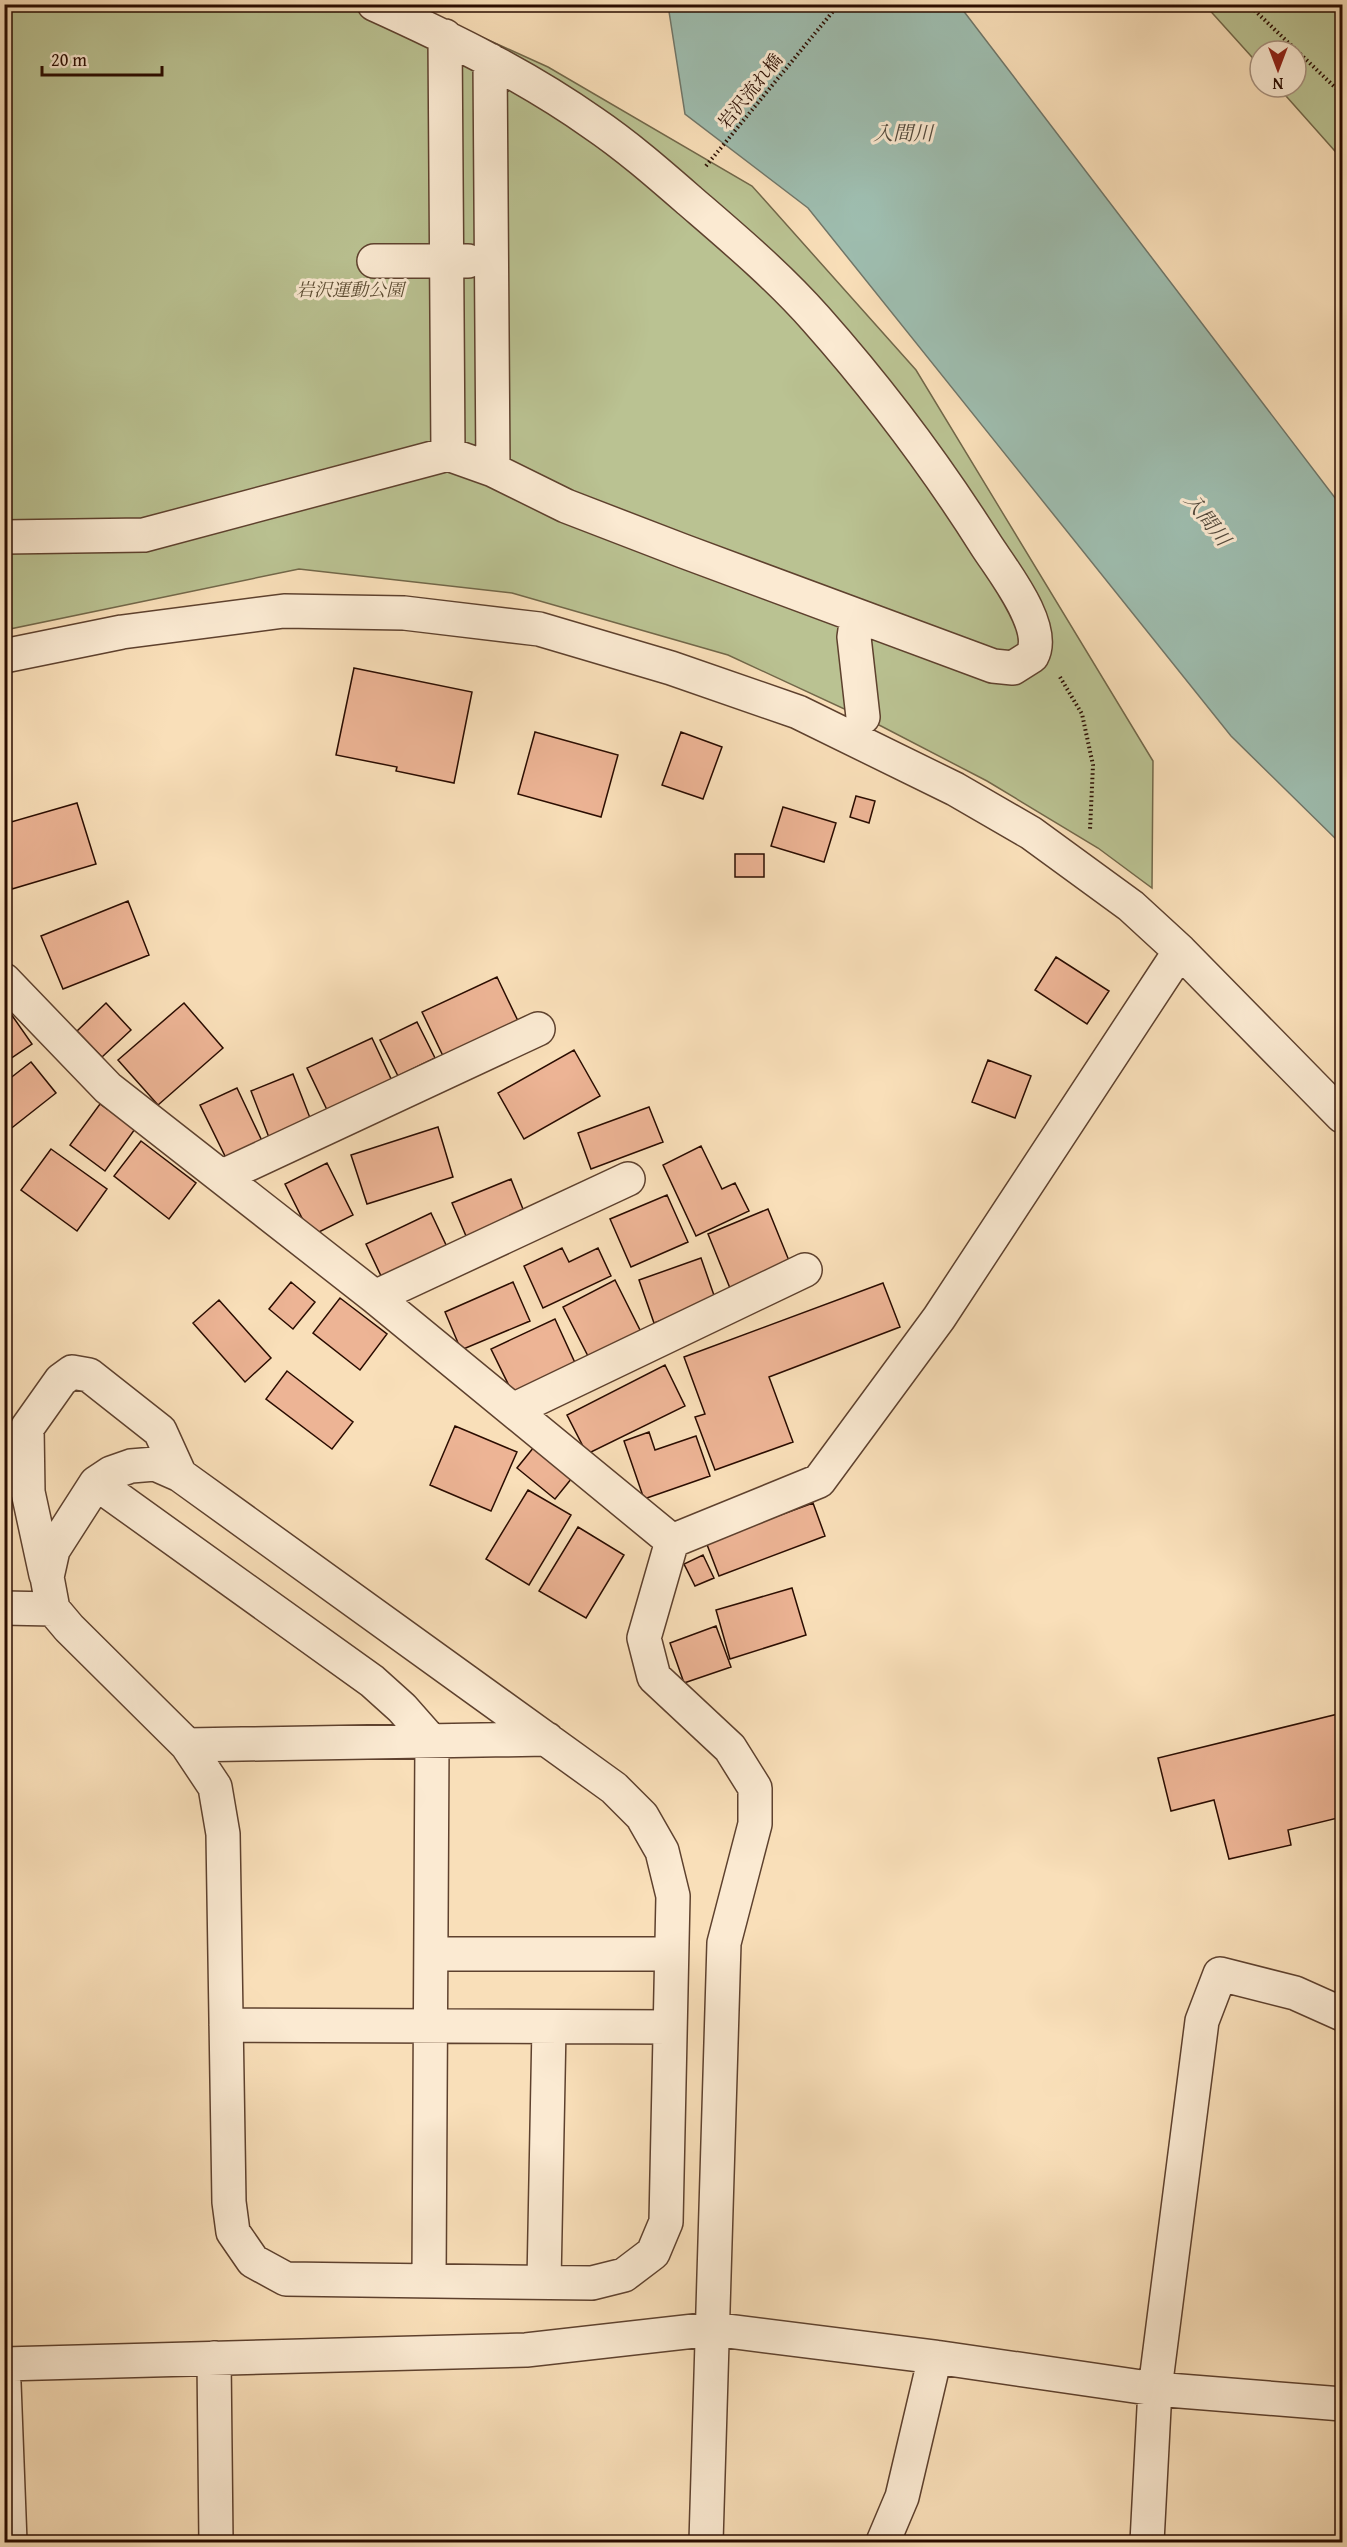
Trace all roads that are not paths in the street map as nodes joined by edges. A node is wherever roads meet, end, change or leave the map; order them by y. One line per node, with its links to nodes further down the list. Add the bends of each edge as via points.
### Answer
1 (374, 4): 2 (street)
2 (445, 36): 3 (street); 5 (street)
3 (490, 60): 6 (street); 10 (street, via 593,122 751,254 815,318 945,481 1018,596 1035,630 1036,646 1027,662 1004,668)
4 (374, 261): 5 (street)
5 (447, 261): 6 (street); 7 (street)
6 (491, 261): 8 (street)
7 (448, 454): 8 (street); 9 (street, via 144,535)
8 (493, 470): 10 (street, via 566,506)
9 (4, 537)
10 (857, 616): 12 (street, via 854,637)
11 (4, 656): 13 (street, via 122,632 284,611 404,613 539,629 671,668 798,712 955,789 1031,833 1131,906)
12 (863, 717)
13 (1180, 951): 16 (street); 24 (street, via 939,1318 819,1480)
14 (4, 980): 17 (street, via 108,1088)
15 (538, 1029): 17 (street)
16 (1342, 1116)
17 (223, 1176): 20 (street)
18 (628, 1179): 20 (street)
19 (805, 1270): 21 (street)
20 (375, 1297): 21 (street)
21 (513, 1410): 24 (street)
22 (180, 1474): 23 (street, via 155,1464 131,1466); 25 (street, via 160,1431 107,1389 89,1376 72,1372 60,1380 27,1428 28,1492); 28 (street)
23 (96, 1483): 25 (street, via 53,1550); 29 (street, via 372,1681)
24 (672, 1541): 40 (street, via 644,1638 654,1677 730,1748 755,1788 755,1824 724,1943)
25 (47, 1577): 27 (street)
26 (4, 1608): 27 (street)
27 (53, 1609): 30 (street)
28 (547, 1739): 29 (street); 32 (street, via 614,1788 642,1816 662,1851 673,1896)
29 (432, 1742): 30 (street); 31 (street)
30 (188, 1745): 34 (street, via 215,1787 223,1834)
31 (431, 1954): 32 (street); 35 (street)
32 (671, 1954): 37 (street)
33 (1342, 2014): 45 (street, via 1294,1993 1220,1974 1202,2021)
34 (226, 2025): 35 (street); 38 (street, via 229,2202 233,2232 253,2261 285,2279)
35 (430, 2026): 36 (street); 38 (street)
36 (549, 2026): 37 (street); 39 (street)
37 (670, 2027): 39 (street, via 666,2222 653,2253 624,2275 592,2283)
38 (429, 2281): 39 (street)
39 (544, 2282)
40 (712, 2329): 41 (street); 42 (street, via 526,2350); 49 (street)
41 (935, 2357): 45 (street); 50 (street, via 902,2497)
42 (214, 2358): 43 (street); 48 (street)
43 (4, 2364)
44 (4, 2383): 47 (street)
45 (1155, 2389): 46 (street); 51 (street)
46 (1342, 2404)
47 (10, 2542)
48 (216, 2542)
49 (706, 2542)
50 (883, 2542)
51 (1147, 2542)

